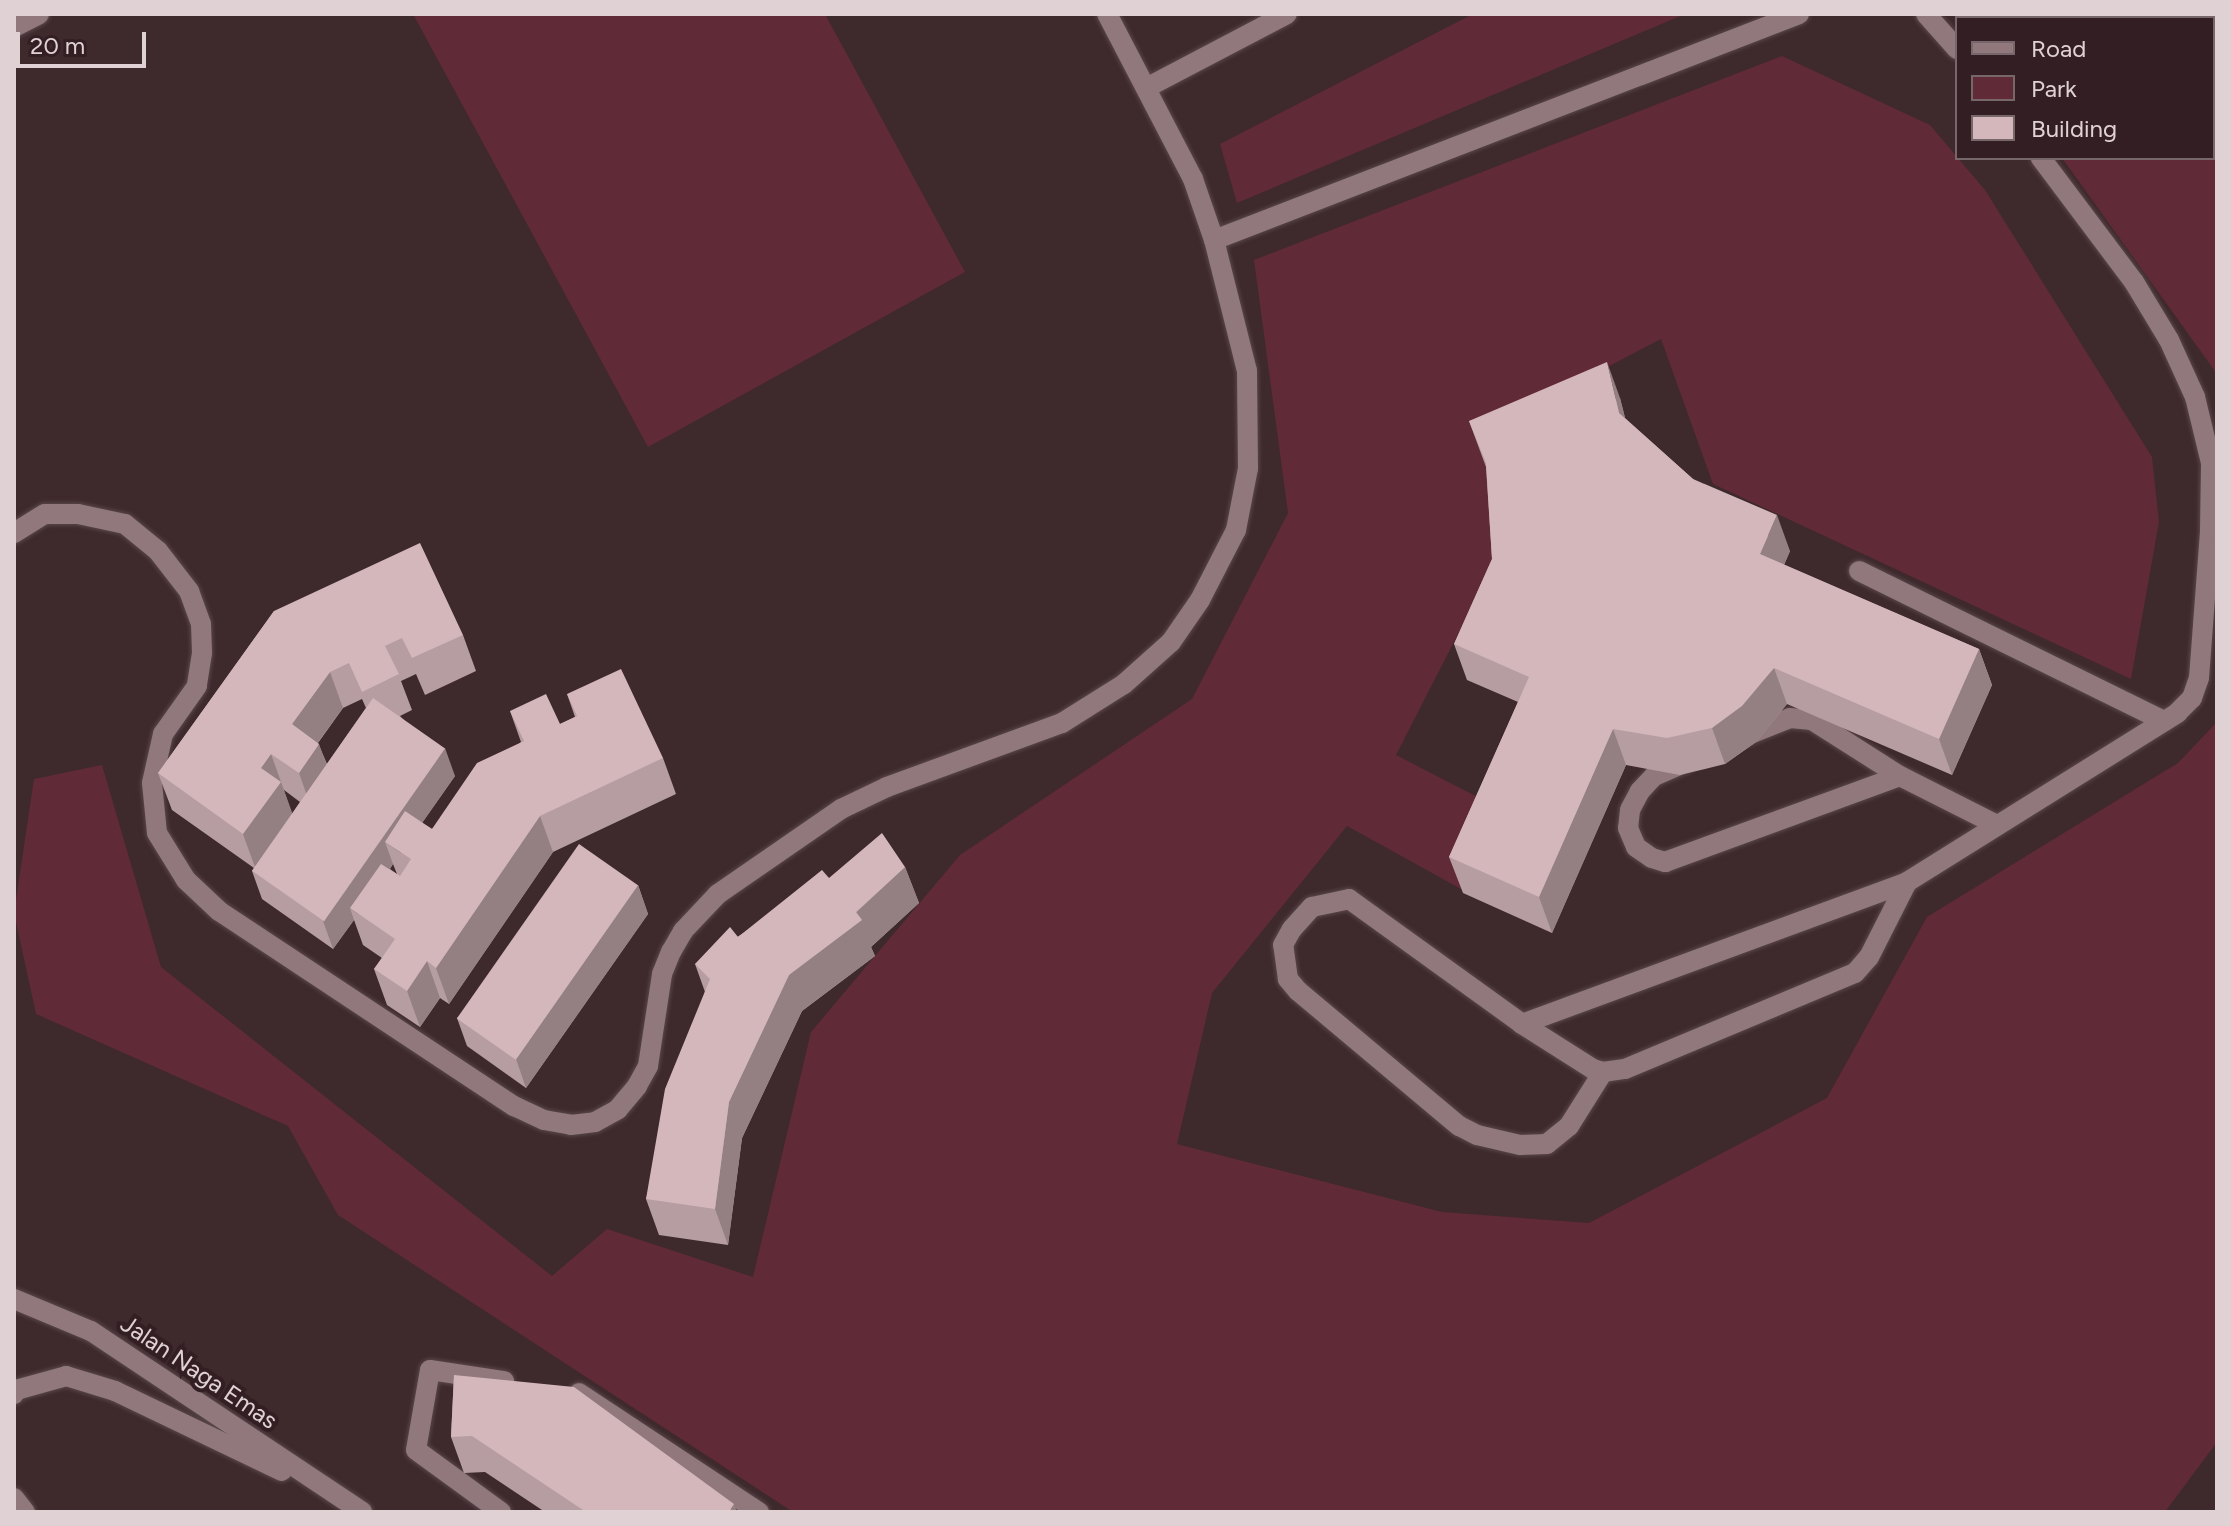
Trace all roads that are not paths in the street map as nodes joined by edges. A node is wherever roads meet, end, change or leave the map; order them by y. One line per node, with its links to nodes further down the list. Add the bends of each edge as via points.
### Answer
1 (39, 14): 6 (street)
2 (1107, 14): 8 (street)
3 (1287, 14): 8 (street)
4 (1799, 14): 10 (street)
5 (1926, 14): 7 (street)
6 (14, 27)
7 (1955, 47)
8 (1146, 88): 10 (street, via 1193,179)
9 (2042, 160): 13 (street, via 2134,282 2169,340 2195,397 2211,463 2199,678 2192,698)
10 (1214, 240): 11 (street, via 1247,371 1248,468 1236,530 1186,621 1171,642 1124,684 1062,723 841,809 718,894 683,931 662,974 648,1066 618,1109 595,1122 544,1120 514,1106 219,911 186,880 157,833 152,783 163,734 197,686 201,624 189,591 158,551 125,524 78,514 45,514)
11 (14, 533)
12 (1859, 571): 13 (street)
13 (2164, 721): 15 (street)
14 (1900, 776): 14 (street, via 1822,725 1801,717 1779,721 1654,776 1630,810 1628,828 1636,847 1665,862); 15 (street)
15 (1997, 825): 16 (street)
16 (1907, 882): 17 (street); 18 (street, via 1869,957 1855,973 1625,1069)
17 (1522, 1024): 18 (street, via 1583,1065); 18 (street, via 1349,899 1312,907 1283,945 1288,979 1298,991 1459,1126 1477,1135 1520,1145 1547,1144 1569,1126)
18 (1603, 1072)
19 (14, 1299): 24 (street, Jalan Naga Emas, via 91,1331)
20 (521, 1384): 26 (street, via 430,1370 416,1450)
21 (551, 1389): 27 (street, via 581,1394)
22 (14, 1394): 24 (street, Jalan Naga Emas, via 66,1376 115,1391)
23 (14, 1498): 25 (street)
24 (354, 1507)
25 (25, 1512)
26 (501, 1512)
27 (759, 1512)

